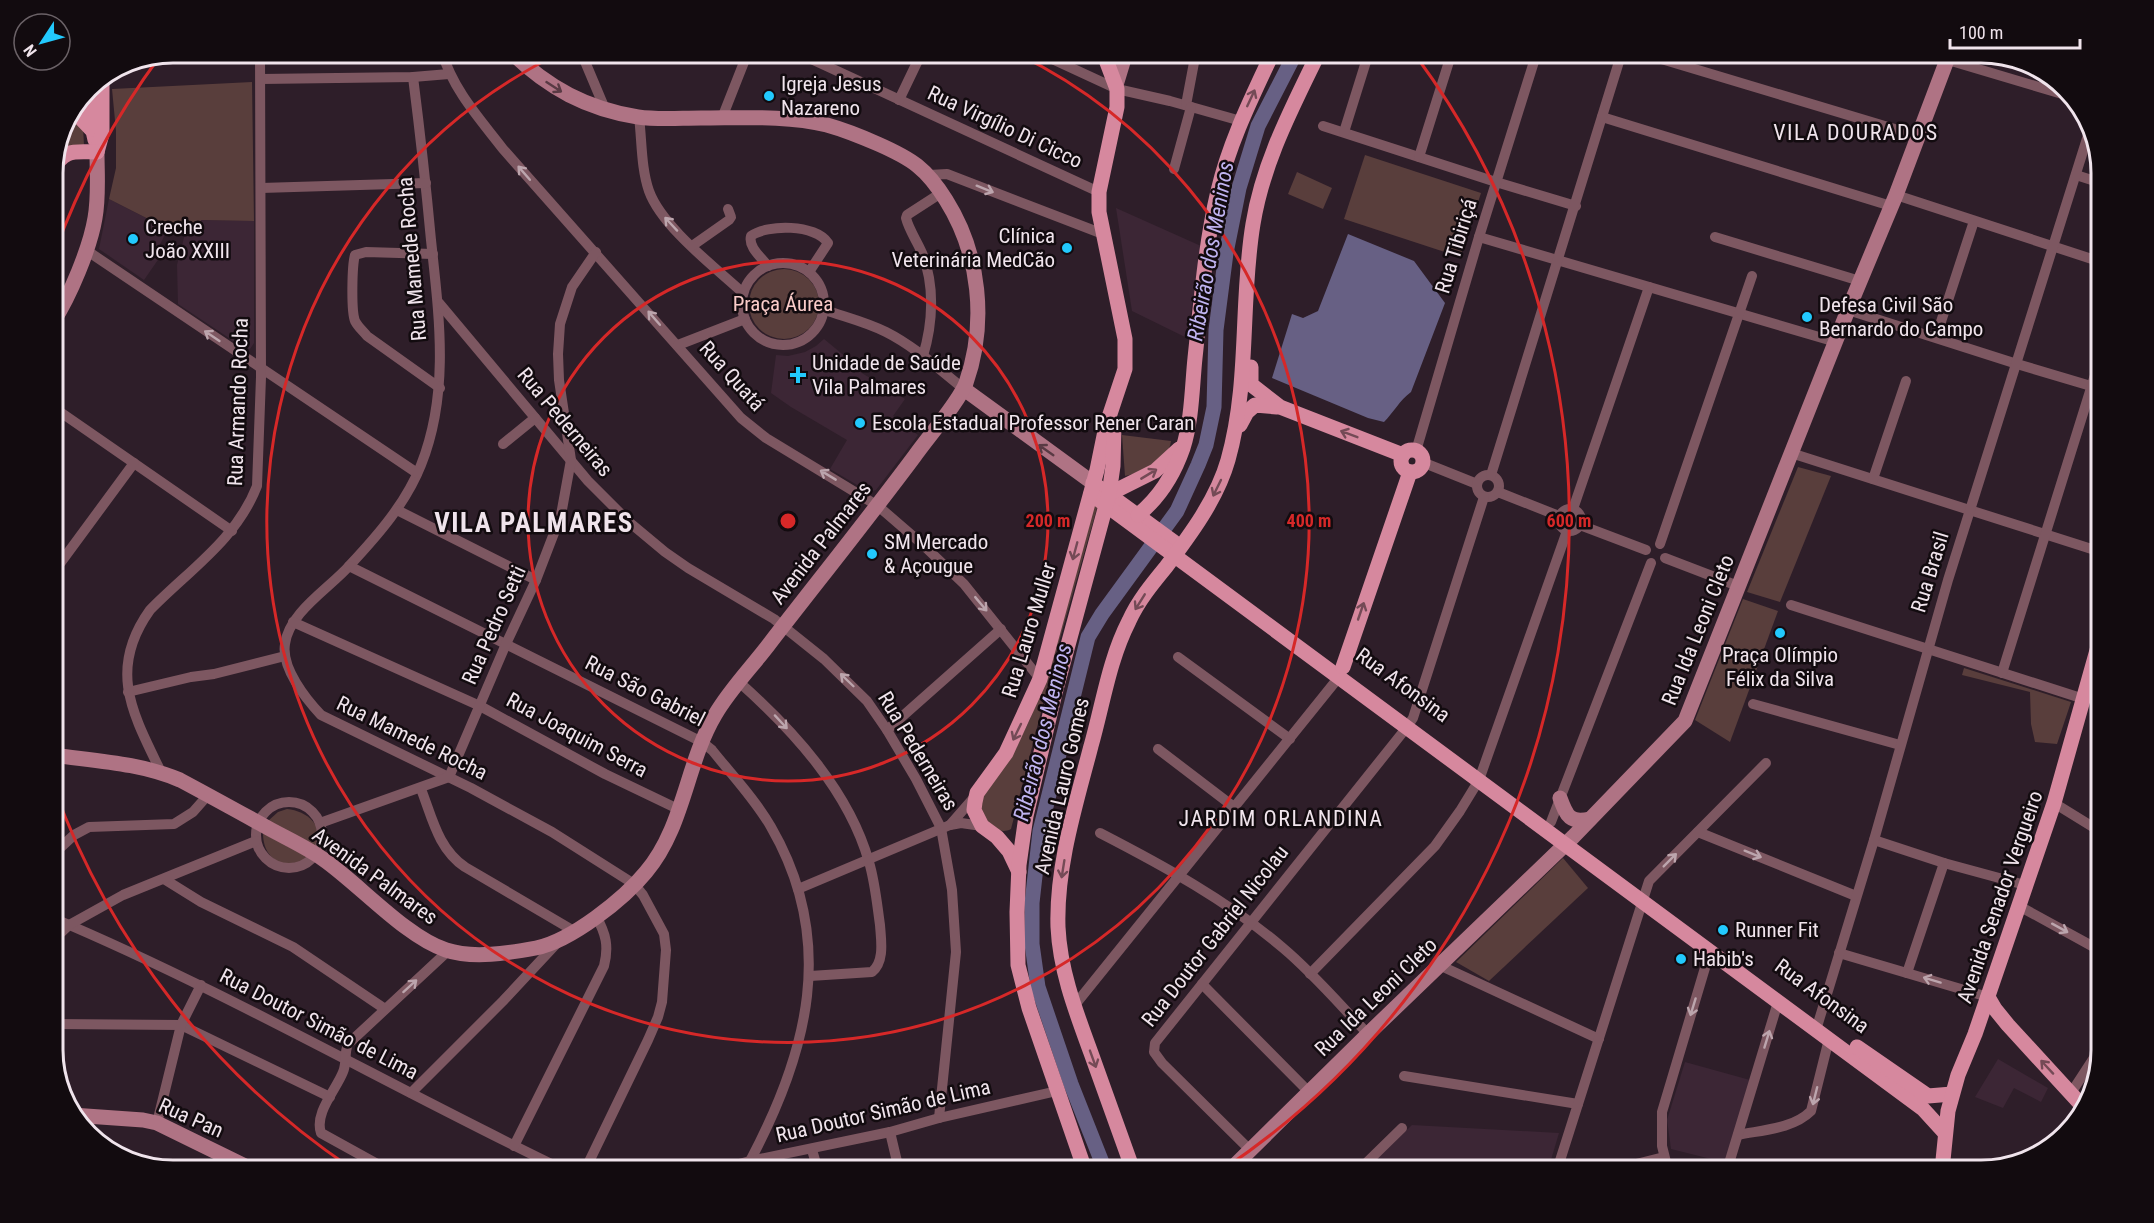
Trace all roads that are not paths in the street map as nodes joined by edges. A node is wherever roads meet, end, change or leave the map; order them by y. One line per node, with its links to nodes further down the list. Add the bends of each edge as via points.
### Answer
1 (260, 63): 24 (street, Rua Armando Rocha)
2 (446, 63): 22 (street, Rua Quatá)
3 (522, 63): 32 (street, Avenida Palmares, one-way to 32, via 559,92)
4 (586, 63): 32 (street)
5 (744, 63): 36 (street)
6 (820, 63): 29 (street, Rua Virgílio Di Cicco)
7 (917, 63): 29 (street)
8 (1062, 63): 25 (street)
9 (1107, 63): 25 (main road)
10 (1123, 63): 25 (street, Rua Lauro Muller)
11 (1195, 63): 30 (street)
12 (1268, 63): 37 (main road, one-way to 12)
13 (1314, 63): 95 (main road, Avenida Lauro Gomes, via 1277,140 1256,208)
14 (1324, 63): 92 (main road, via 1278,164 1260,240 1251,383)
15 (1366, 63): 39 (street)
16 (1449, 63): 44 (street)
17 (1534, 63): 50 (street, Rua Tibiriçá)
18 (1619, 63): 35 (street)
19 (1675, 63): 40 (street)
20 (1946, 63): 40 (street, Rua Ida Leoni Cleto)
21 (1970, 63): 27 (street)
22 (449, 74): 23 (street); 64 (street, Rua Quatá, one-way to 22, via 503,149)
23 (413, 77): 24 (street); 49 (street, Rua Mamede Rocha)
24 (261, 79): 51 (street, Rua Armando Rocha)
25 (1116, 87): 30 (street); 52 (main road, Rua Lauro Muller, via 1117,107)
26 (102, 89): 28 (main road)
27 (2054, 91)
28 (102, 98): 31 (main road); 42 (main road, via 102,134)
29 (899, 100): 52 (street, Rua Virgílio Di Cicco)
30 (1189, 106): 37 (street); 45 (street)
31 (85, 107)
32 (605, 109): 34 (street, Avenida Palmares)
33 (81, 113): 42 (main road, via 94,132)
34 (639, 117): 36 (street, Avenida Palmares); 61 (street, one-way to 34, via 666,219 649,191)
35 (1602, 117): 54 (street); 55 (street)
36 (722, 118): 46 (street, Avenida Palmares, via 825,124 889,149)
37 (1241, 121): 97 (main road, via 1218,190 1205,257)
38 (1323, 126): 39 (street)
39 (1344, 132): 44 (street)
40 (1918, 136): 54 (street, Rua Ida Leoni Cleto)
41 (2086, 141): 47 (street, Rua Brasil)
42 (97, 152): 43 (main road); 63 (street, via 95,217)
43 (65, 154)
44 (1419, 157): 50 (street)
45 (1174, 169)
46 (929, 175): 53 (street, Avenida Palmares); 58 (street, one-way to 58, via 947,174)
47 (2076, 175): 48 (street); 62 (street, Rua Brasil)
48 (2091, 180)
49 (426, 183): 51 (street); 65 (street, Rua Mamede Rocha)
50 (1496, 183): 55 (street); 59 (street, Rua Tibiriçá)
51 (261, 188): 85 (street, Rua Armando Rocha)
52 (1099, 192): 58 (main road, Rua Lauro Muller)
53 (941, 193): 83 (street, via 906,218 923,255 930,293 929,333); 90 (street, Avenida Palmares, via 963,233 977,290 978,325)
54 (1893, 200): 57 (street); 71 (street, Rua Ida Leoni Cleto)
55 (1575, 206): 67 (street)
56 (728, 209): 61 (street, via 729,220)
57 (1974, 221): 62 (street); 80 (street)
58 (1103, 234): 86 (main road, Rua Lauro Muller, via 1125,339)
59 (1479, 237): 67 (street); 100 (street, Rua Tibiriçá)
60 (1715, 237): 71 (street)
61 (692, 246): 73 (street)
62 (2054, 248): 66 (street); 84 (street, Rua Brasil)
63 (86, 250): 74 (street); 85 (street, one-way to 63)
64 (596, 252): 82 (street, Rua Quatá, one-way to 64); 99 (street, Rua Pedro Setti, via 572,287 560,324 559,380)
65 (433, 254): 75 (street, Rua Mamede Rocha); 89 (street, via 355,255 354,316 367,336)
66 (2091, 259)
67 (1559, 260): 72 (street); 103 (street)
68 (768, 266): 69 (street, via 794,264); 69 (street, via 752,247 751,236 771,229 798,229 821,236 828,243); 73 (street, via 752,276)
69 (809, 272): 76 (street, via 820,285)
70 (1752, 276): 78 (street)
71 (1860, 281): 77 (street, Rua Ida Leoni Cleto)
72 (1649, 287): 78 (street); 111 (street)
73 (743, 293): 79 (street)
74 (63, 300)
75 (439, 303): 89 (street, Rua Mamede Rocha); 94 (street, Rua Pederneiras)
76 (825, 310): 79 (street, via 811,336 783,346 756,335); 83 (street, Rua Afonsina, via 871,325)
77 (1848, 310): 80 (street); 81 (street, Rua Ida Leoni Cleto)
78 (1740, 315): 81 (street); 121 (street)
79 (745, 319): 82 (street)
80 (1936, 337): 84 (street)
81 (1836, 342): 98 (street, Rua Ida Leoni Cleto)
82 (678, 345): 110 (street, Rua Quatá, one-way to 82, via 755,430)
83 (923, 356): 90 (street, Rua Afonsina)
84 (2017, 364): 88 (street); 113 (street, Rua Brasil)
85 (261, 369): 102 (street); 117 (street, Rua Armando Rocha, via 257,486)
86 (1122, 381): 106 (main road, Rua Lauro Muller, via 1106,426); 109 (main road, Rua Lauro Muller, via 1113,431)
87 (1906, 381): 104 (street)
88 (2091, 386)
89 (440, 388): 102 (street, Rua Mamede Rocha)
90 (964, 389): 106 (street, Rua Afonsina, one-way to 90); 110 (street, Avenida Palmares)
91 (2091, 401): 119 (street)
92 (1280, 407): 95 (main road, Avenida Lauro Gomes, via 1252,407); 100 (main road, one-way to 92)
93 (63, 414): 101 (street)
94 (535, 418): 96 (street); 99 (street, Rua Pederneiras)
95 (1235, 433): 122 (main road, Avenida Lauro Gomes, one-way to 122, via 1218,487)
96 (503, 444)
97 (1184, 445): 109 (main road, one-way to 97, via 1155,471); 115 (main road, via 1166,483)
98 (1791, 453): 104 (street); 130 (street, Rua Ida Leoni Cleto)
99 (571, 460): 129 (street, Rua Pedro Setti, via 561,515); 133 (street, Rua Pederneiras, via 648,539)
100 (1413, 460): 105 (street); 139 (main road, one-way to 100)
101 (134, 463): 117 (street); 126 (street)
102 (417, 473): 112 (street, Rua Mamede Rocha)
103 (1491, 476): 105 (street, via 1481,478); 107 (street, via 1499,482)
104 (1873, 479): 113 (street)
105 (1477, 484): 108 (street)
106 (1092, 489): 109 (main road, Rua Afonsina); 142 (main road, Rua Lauro Muller, one-way to 142)
107 (1498, 492): 108 (street); 114 (street)
108 (1484, 497): 148 (street, Rua Doutor Gabriel Nicolau)
109 (1108, 499): 115 (main road, Rua Afonsina); 120 (main road, Rua Lauro Muller)
110 (878, 506): 133 (street, Avenida Palmares); 134 (street, Rua Quatá, one-way to 134, via 957,577)
111 (1573, 509): 114 (street); 116 (street, via 1581,517)
112 (397, 510): 128 (street, Rua Mamede Rocha); 129 (street)
113 (1969, 510): 119 (street); 136 (street, Rua Brasil)
114 (1560, 516): 118 (street, via 1561,527)
115 (1139, 523): 120 (main road, via 1107,528); 122 (main road, Rua Afonsina)
116 (1580, 525): 118 (street); 124 (street)
117 (232, 531): 144 (street, Rua Armando Rocha, via 143,620 128,659)
118 (1567, 531): 157 (street)
119 (2045, 534): 123 (street); 140 (street)
120 (1094, 544): 166 (main road, Rua Lauro Muller)
121 (1660, 544): 124 (street, via 1651,544); 125 (street, via 1666,551)
122 (1173, 548): 139 (main road, Rua Afonsina); 212 (main road, Avenida Lauro Gomes, one-way to 212, via 1137,606 1114,656 1068,838 1058,926 1061,958)
123 (2091, 549)
124 (1646, 550): 127 (street)
125 (1665, 558): 127 (street); 130 (street)
126 (63, 559)
127 (1651, 563): 162 (street)
128 (349, 566): 132 (street, Rua Mamede Rocha); 135 (street, Rua São Gabriel)
129 (536, 580): 135 (street, Rua Pedro Setti)
130 (1738, 586): 167 (street, Rua Ida Leoni Cleto, via 1685,720)
131 (1791, 605): 136 (street)
132 (293, 622): 137 (street, Rua Mamede Rocha, via 287,633); 147 (street, Rua Joaquim Serra)
133 (783, 625): 143 (street, Avenida Palmares); 149 (street, Rua Pederneiras, one-way to 133, via 854,687)
134 (1001, 629): 142 (street, Rua Quatá); 149 (street)
135 (506, 644): 147 (street, Rua Pedro Setti); 151 (street, Rua São Gabriel)
136 (1928, 649): 140 (street); 152 (street, Rua Brasil)
137 (285, 656): 144 (street); 158 (street, Rua Mamede Rocha, via 297,685 321,715)
138 (1178, 657): 150 (street)
139 (1341, 672): 148 (main road, Rua Afonsina); 150 (street)
140 (2002, 673): 145 (street)
141 (2091, 673): 145 (main road, Avenida Senador Vergueiro)
142 (1040, 679): 160 (main road, Rua Lauro Muller, one-way to 160, via 1006,753)
143 (739, 682): 151 (street, Avenida Palmares); 182 (street, one-way to 182, via 767,707 816,763 841,800)
144 (128, 692): 156 (street, Rua Armando Rocha)
145 (2084, 699): 163 (main road, Avenida Senador Vergueiro)
146 (1753, 704): 152 (street)
147 (480, 706): 158 (street, Rua Pedro Setti); 165 (street, Rua Joaquim Serra)
148 (1410, 723): 157 (main road, Rua Afonsina); 195 (street, Rua Doutor Gabriel Nicolau)
149 (887, 730): 172 (street, Rua Pederneiras)
150 (1290, 739): 164 (street)
151 (702, 742): 165 (street, Avenida Palmares); 189 (street, Rua São Gabriel, via 766,818)
152 (1900, 745): 177 (street, Rua Brasil)
153 (1158, 749): 164 (street)
154 (63, 757): 156 (street, Avenida Palmares)
155 (1766, 764): 174 (street)
156 (161, 772): 161 (street, Avenida Palmares)
157 (1480, 775): 169 (main road, Rua Afonsina); 178 (main road, Rua Afonsina); 206 (street, via 1435,846)
158 (449, 777): 159 (street); 187 (street, Rua Mamede Rocha, via 552,832)
159 (421, 789): 170 (street); 198 (street, via 449,854)
160 (977, 793): 172 (street); 173 (main road, via 974,810)
161 (208, 795): 168 (street, Avenida Palmares); 180 (street, via 194,812 174,824 89,827)
162 (1560, 798): 167 (street, via 1570,818); 169 (street)
163 (2054, 803): 171 (street); 188 (main road, Avenida Senador Vergueiro)
164 (1234, 807): 185 (street)
165 (678, 809): 187 (street, Avenida Palmares, via 662,849)
166 (1026, 816): 176 (main road, via 1016,832); 184 (main road, Rua Lauro Muller)
167 (1590, 819): 178 (street, Rua Ida Leoni Cleto)
168 (258, 822): 170 (street, via 267,809 286,801 307,806); 179 (street); 181 (street, Avenida Palmares)
169 (1551, 822): 178 (main road, Rua Afonsina)
170 (320, 823): 181 (street, via 322,834)
171 (2091, 825)
172 (946, 826): 173 (street); 182 (street); 233 (street, Rua Pederneiras, via 956,951)
173 (982, 826): 176 (main road)
174 (1698, 832): 190 (street, one-way to 174, via 1648,881); 191 (street, one-way to 191)
175 (1100, 833): 185 (street)
176 (998, 837): 184 (main road, Avenida Lauro Gomes)
177 (1874, 840): 183 (street); 191 (street, Rua Brasil)
178 (1569, 841): 190 (main road, Rua Afonsina); 204 (street, Rua Ida Leoni Cleto)
179 (256, 842): 181 (street, via 265,858 285,868 307,863); 186 (street)
180 (63, 846)
181 (316, 854): 201 (street, Avenida Palmares, via 422,938)
182 (868, 861): 189 (street); 207 (street, via 877,897 881,959 878,967 872,972)
183 (1944, 862): 188 (street); 205 (street)
184 (1018, 872): 224 (main road, Avenida Lauro Gomes, via 1018,965)
185 (1180, 876): 195 (street); 212 (street)
186 (164, 879): 196 (street, via 123,895); 213 (street, via 201,902 293,947)
187 (634, 884): 193 (street, Avenida Palmares); 246 (street, Rua Mamede Rocha, via 664,934 662,1002 648,1040)
188 (2025, 885): 192 (main road, Avenida Senador Vergueiro)
189 (798, 889): 207 (street, Rua São Gabriel)
190 (1643, 895): 202 (main road, Rua Afonsina); 217 (main road, Rua Afonsina); 220 (street)
191 (1856, 896): 203 (street, Rua Brasil)
192 (2019, 906): 200 (street, one-way to 200); 210 (main road, Avenida Senador Vergueiro)
193 (596, 916): 198 (street, Avenida Palmares); 239 (street, via 606,937 604,966)
194 (63, 922): 196 (street, Rua Doutor Simão de Lima)
195 (1250, 923): 206 (street); 208 (street, Rua Doutor Gabriel Nicolau)
196 (69, 925): 197 (street); 209 (street, Rua Doutor Simão de Lima)
197 (63, 931)
198 (574, 931): 199 (street, Avenida Palmares)
199 (558, 942): 201 (street, Avenida Palmares, via 491,953); 226 (street)
200 (2091, 945)
201 (448, 951): 213 (street, one-way to 201)
202 (1710, 951): 211 (main road, Rua Afonsina); 242 (street, one-way to 242, via 1662,1112)
203 (1839, 953): 205 (street); 217 (street, Rua Brasil)
204 (1439, 965): 218 (street, Rua Ida Leoni Cleto); 220 (street)
205 (1907, 973): 210 (street, one-way to 205)
206 (1310, 974): 218 (street)
207 (810, 976): 247 (street, Rua São Gabriel, via 800,1041 772,1119)
208 (1202, 984): 225 (street); 241 (street, Rua Doutor Gabriel Nicolau, via 1159,1035 1154,1052)
209 (201, 985): 215 (street); 221 (street, Rua Doutor Simão de Lima)
210 (1988, 997): 216 (main road); 219 (main road, Avenida Senador Vergueiro)
211 (1778, 1002): 217 (main road, Rua Afonsina); 238 (street, one-way to 211)
212 (1074, 1006): 252 (main road, Avenida Lauro Gomes, one-way to 252)
213 (385, 1008): 221 (street, via 348,1044)
214 (63, 1024): 215 (street)
215 (181, 1025): 229 (street); 234 (street)
216 (2008, 1025): 219 (main road, via 1994,1024); 227 (main road, one-way to 216)
217 (1822, 1030): 228 (main road, Rua Afonsina, via 1921,1093); 237 (main road, Rua Afonsina, via 1923,1109); 238 (street, Rua Brasil, one-way to 238, via 1811,1111 1793,1123)
218 (1368, 1034): 225 (street, Rua Ida Leoni Cleto)
219 (1975, 1034): 228 (main road, Avenida Senador Vergueiro)
220 (1599, 1039): 231 (street)
221 (347, 1059): 226 (street, Rua Doutor Simão de Lima); 229 (street)
222 (2090, 1065): 227 (street)
223 (1404, 1076): 231 (street)
224 (1057, 1091): 233 (street, Rua Doutor Simão de Lima); 251 (main road, Avenida Lauro Gomes)
225 (1309, 1092): 241 (street, Rua Ida Leoni Cleto)
226 (411, 1093): 239 (street, Rua Doutor Simão de Lima)
227 (2071, 1093): 230 (main road)
228 (1952, 1094): 237 (main road, Avenida Senador Vergueiro)
229 (330, 1097): 244 (street, via 319,1122 321,1133)
230 (2078, 1101)
231 (1578, 1104): 255 (street)
232 (85, 1116): 234 (street, Rua Pan)
233 (939, 1118): 236 (street, Rua Doutor Simão de Lima)
234 (157, 1123): 243 (street, Rua Pan)
235 (1401, 1128): 254 (street)
236 (890, 1132): 240 (street, Rua Doutor Simão de Lima); 250 (street)
237 (1944, 1132): 259 (main road, Avenida Senador Vergueiro)
238 (1738, 1135): 258 (street)
239 (514, 1146): 245 (street, Rua Doutor Simão de Lima)
240 (812, 1150): 248 (street, Rua Doutor Simão de Lima); 249 (street)
241 (1250, 1150): 253 (street, Rua Ida Leoni Cleto)
242 (1664, 1157): 256 (street); 257 (street)
243 (233, 1160)
244 (370, 1160)
245 (543, 1160)
246 (590, 1160)
247 (751, 1160)
248 (756, 1160)
249 (815, 1160)
250 (897, 1160)
251 (1081, 1160)
252 (1129, 1160)
253 (1240, 1160)
254 (1369, 1160)
255 (1560, 1160)
256 (1652, 1160)
257 (1665, 1160)
258 (1730, 1160)
259 (1942, 1160)

